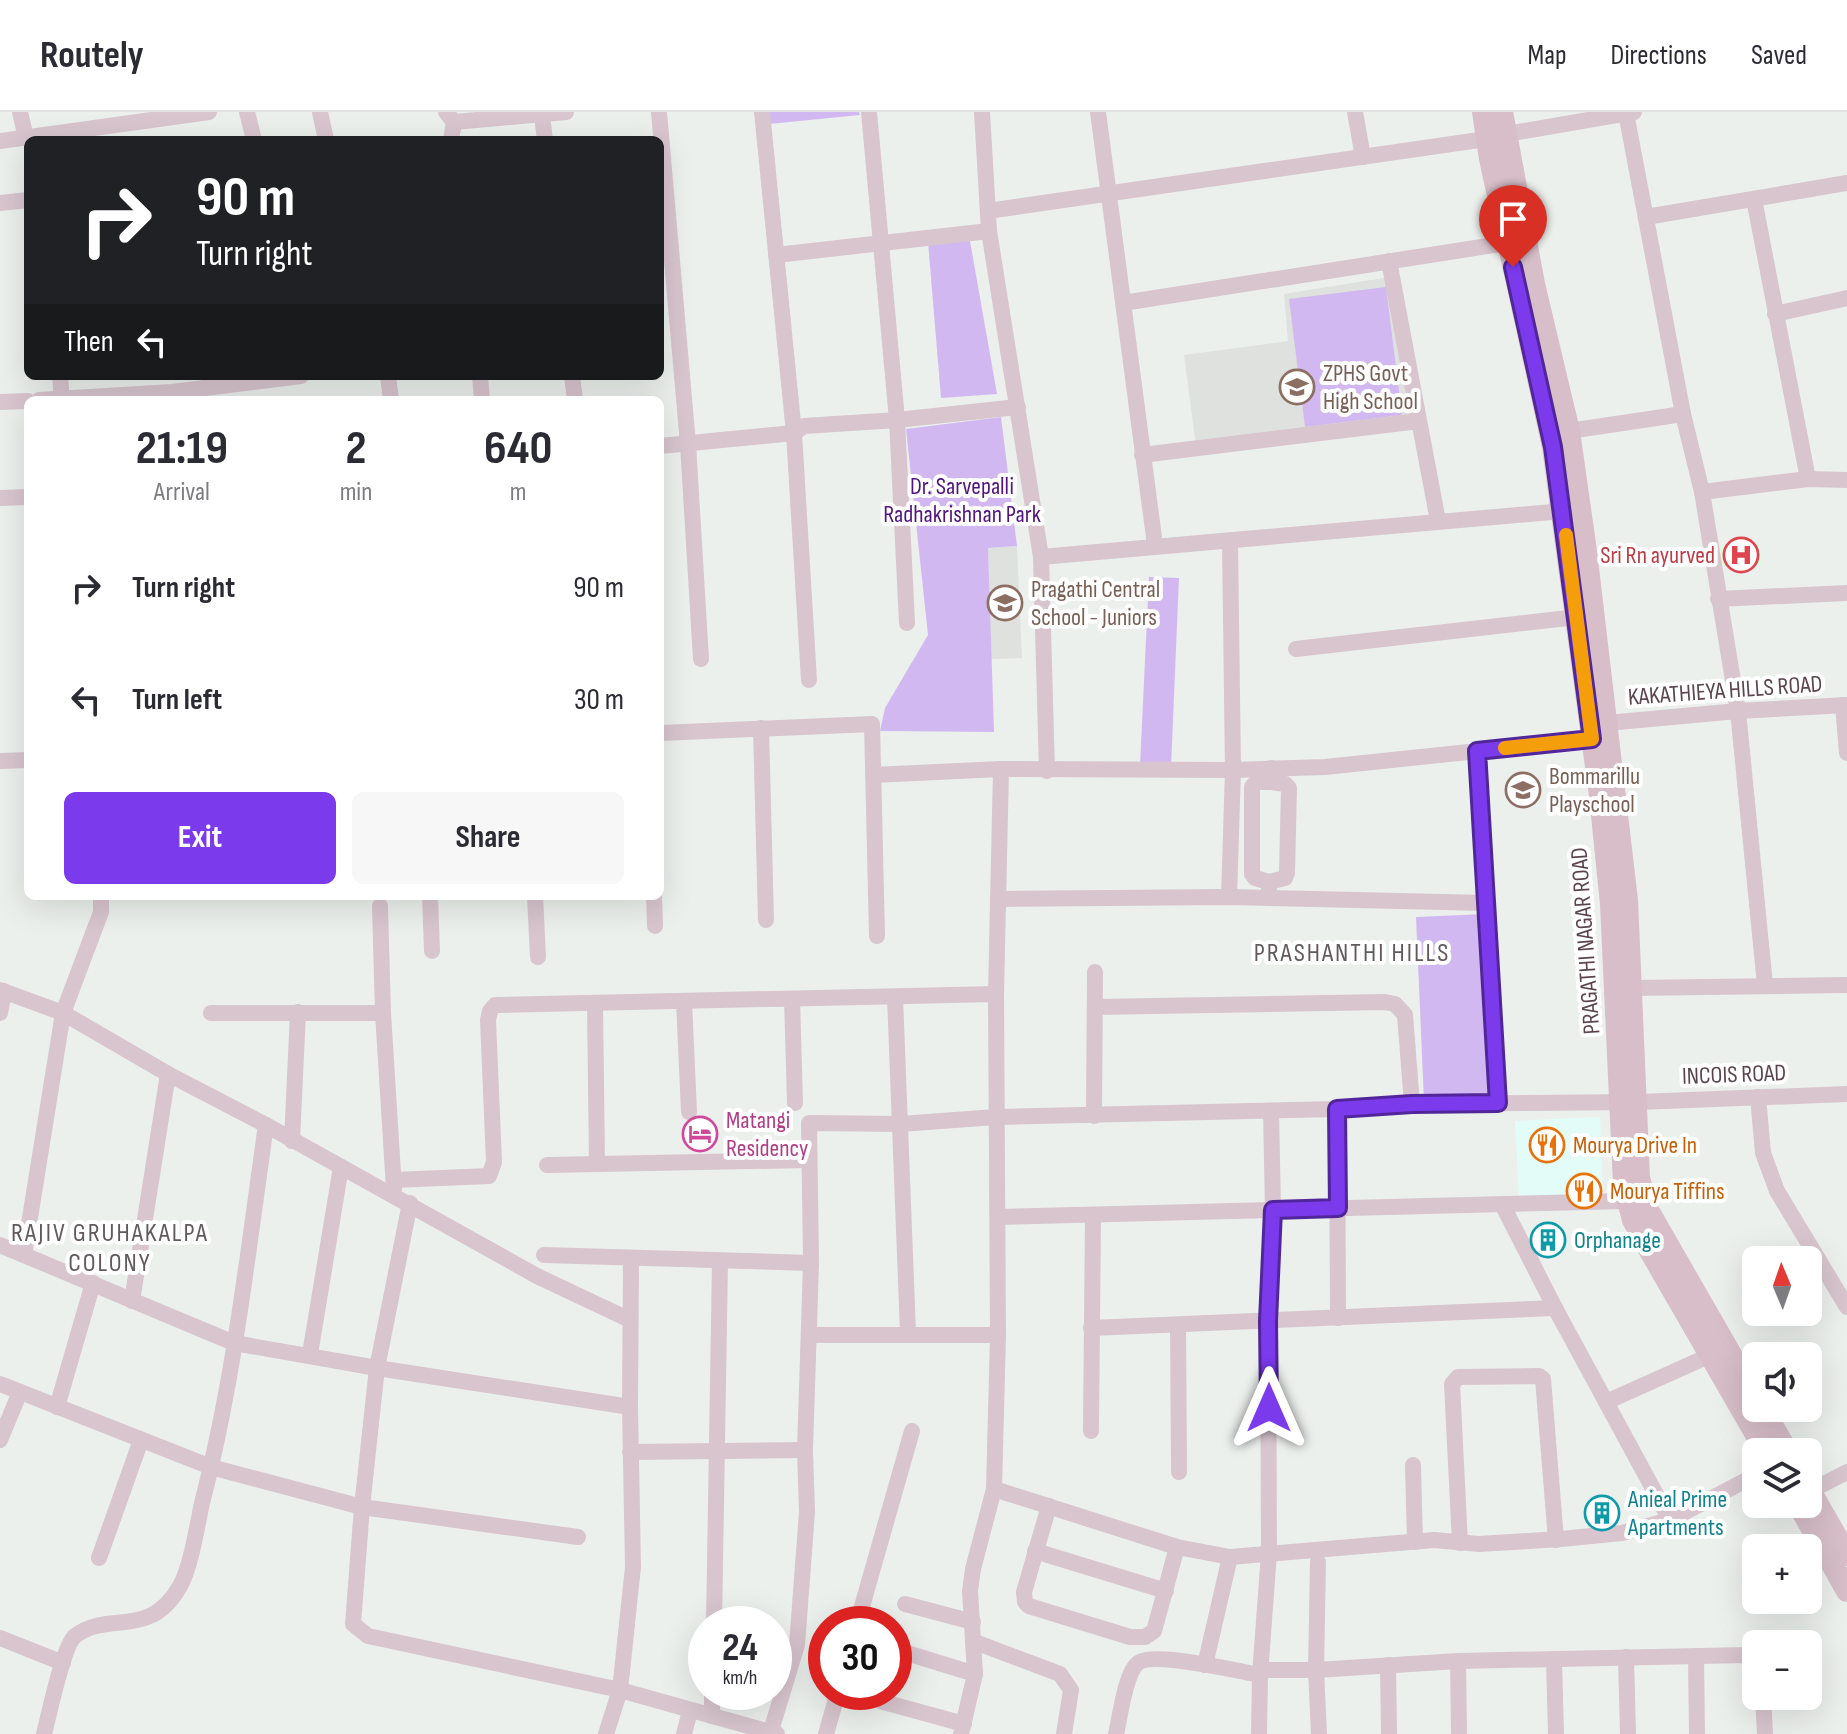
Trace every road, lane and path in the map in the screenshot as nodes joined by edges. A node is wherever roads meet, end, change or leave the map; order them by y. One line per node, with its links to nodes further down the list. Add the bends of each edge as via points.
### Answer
1 (20, 112): 18 (street)
2 (209, 112): 14 (street)
3 (247, 112): 20 (street)
4 (320, 112): 21 (street)
5 (566, 112): 15 (street)
6 (659, 112): 23 (street)
7 (762, 112): 38 (street)
8 (869, 112): 36 (street)
9 (982, 112): 33 (street)
10 (1098, 112): 29 (street)
11 (1355, 112): 26 (street)
12 (1483, 112): 17 (main road, PRAGATHI NAGAR ROAD)
13 (1631, 113): 17 (street); 34 (street)
14 (178, 114): 19 (street)
15 (542, 116): 16 (street); 22 (street)
16 (450, 117)
17 (1498, 128): 26 (street); 37 (main road, PRAGATHI NAGAR ROAD); 52 (main road, PRAGATHI NAGAR ROAD)
18 (35, 136)
19 (48, 136)
20 (253, 136)
21 (325, 136)
22 (544, 136)
23 (661, 136)
24 (24, 139): 25 (street)
25 (0, 141)
26 (1363, 157): 29 (street)
27 (664, 169): 54 (street)
28 (1847, 183): 30 (street)
29 (1108, 194): 33 (street); 41 (street)
30 (1754, 199): 34 (street); 42 (street)
31 (24, 200): 32 (street)
32 (0, 203)
33 (988, 211): 35 (street)
34 (1646, 217): 49 (street)
35 (989, 231): 36 (street); 48 (street)
36 (883, 243): 38 (street); 50 (street)
37 (1507, 243): 39 (street); 62 (main road, PRAGATHI NAGAR ROAD)
38 (776, 255): 53 (street)
39 (1389, 261): 41 (street); 51 (street)
40 (1847, 298): 42 (street)
41 (1123, 303): 56 (street)
42 (1775, 314): 57 (street)
43 (261, 380): 44 (street)
44 (172, 389): 45 (street)
45 (95, 396)
46 (24, 401): 47 (street)
47 (0, 402)
48 (1018, 407): 50 (street); 66 (street)
49 (1683, 414): 52 (street); 59 (street)
50 (897, 420): 53 (street, via 804,426); 70 (street)
51 (1419, 421): 56 (street); 63 (street)
52 (1569, 431): 77 (main road, PRAGATHI NAGAR ROAD)
53 (794, 433): 54 (street); 73 (street)
54 (688, 444): 55 (street); 72 (street)
55 (664, 446)
56 (1142, 455): 65 (street)
57 (1808, 479): 58 (street); 59 (street)
58 (1847, 480)
59 (1702, 492): 68 (street)
60 (24, 497): 61 (street)
61 (0, 498)
62 (1563, 511): 63 (street); 69 (main road, PRAGATHI NAGAR ROAD)
63 (1438, 521): 64 (street)
64 (1230, 542): 65 (street); 84 (street)
65 (1155, 545): 66 (street)
66 (1041, 557): 85 (street)
67 (1847, 593): 68 (street)
68 (1718, 599): 75 (street)
69 (1577, 617): 71 (street); 77 (main road, PRAGATHI NAGAR ROAD)
70 (907, 623)
71 (1296, 649)
72 (701, 659)
73 (809, 680)
74 (1845, 705): 75 (street, KAKATHIEYA HILLS ROAD); 80 (street)
75 (1738, 711): 77 (street, KAKATHIEYA HILLS ROAD); 103 (street)
76 (761, 728): 78 (street); 86 (street, via 872,724); 97 (street)
77 (1600, 731): 79 (street, KAKATHIEYA HILLS ROAD); 105 (main road, PRAGATHI NAGAR ROAD, via 1626,887); 121 (main road, PRAGATHI NAGAR ROAD)
78 (664, 733)
79 (1477, 751): 87 (street, KAKATHIEYA HILLS ROAD); 95 (street)
80 (1847, 753)
81 (24, 760): 82 (street)
82 (0, 761)
83 (1001, 769): 85 (street, KAKATHIEYA HILLS ROAD); 86 (street, KAKATHIEYA HILLS ROAD); 90 (street)
84 (1233, 770): 85 (street, KAKATHIEYA HILLS ROAD); 87 (street, KAKATHIEYA HILLS ROAD); 89 (street)
85 (1047, 771)
86 (873, 775): 99 (street)
87 (1271, 775): 88 (street, via 1289,788 1287,873); 88 (street, via 1252,787 1252,874)
88 (1269, 890): 89 (street); 95 (street)
89 (1229, 897): 90 (street)
90 (998, 899): 107 (street)
91 (101, 900): 115 (street)
92 (430, 900): 100 (street)
93 (535, 900): 101 (street)
94 (654, 900): 98 (street)
95 (1486, 903): 123 (street)
96 (380, 906): 117 (street)
97 (766, 920)
98 (655, 926)
99 (877, 936)
100 (432, 951)
101 (538, 957)
102 (1095, 972): 112 (street)
103 (1765, 985): 104 (street); 105 (street)
104 (1847, 985)
105 (1632, 988): 121 (main road, PRAGATHI NAGAR ROAD)
106 (2, 990): 114 (street); 115 (street)
107 (996, 994): 108 (street); 129 (street)
108 (895, 997): 109 (street); 130 (street)
109 (792, 999): 110 (street); 122 (street)
110 (684, 1001): 111 (street); 127 (street)
111 (595, 1003): 134 (street); 137 (street, via 495,1005 488,1020 494,1162 489,1176)
112 (1095, 1007): 124 (street, via 1395,1004 1405,1015); 128 (street)
113 (298, 1012): 116 (street); 117 (street); 132 (street)
114 (0, 1013)
115 (63, 1013): 118 (street); 146 (street)
116 (211, 1013)
117 (383, 1013): 137 (street)
118 (168, 1074): 131 (street); 152 (street)
119 (1847, 1094): 120 (street, INCOIS ROAD)
120 (1758, 1097): 121 (street, INCOIS ROAD); 153 (street, via 1763,1153 1777,1191)
121 (1630, 1102): 123 (street, INCOIS ROAD); 138 (main road, PRAGATHI NAGAR ROAD, via 1621,1154); 167 (main road, PRAGATHI NAGAR ROAD, via 1648,1210)
122 (795, 1103)
123 (1498, 1103): 124 (street, INCOIS ROAD)
124 (1412, 1104): 125 (street, INCOIS ROAD)
125 (1337, 1109): 126 (street, INCOIS ROAD); 141 (street)
126 (1271, 1111): 128 (street, INCOIS ROAD); 142 (street)
127 (689, 1112)
128 (1094, 1116): 129 (street, INCOIS ROAD)
129 (996, 1117): 130 (street, INCOIS ROAD); 144 (street)
130 (900, 1124): 133 (street, INCOIS ROAD, via 809,1123); 160 (street)
131 (266, 1125): 132 (street); 163 (street)
132 (292, 1141): 136 (street)
133 (808, 1160): 134 (street); 150 (street)
134 (597, 1164): 135 (street)
135 (547, 1165)
136 (341, 1167): 137 (street); 164 (street)
137 (394, 1187): 139 (street)
138 (1627, 1201): 140 (street); 165 (main road, PRAGATHI NAGAR ROAD)
139 (410, 1203): 156 (street, via 537,1276); 166 (street)
140 (1502, 1204): 141 (street); 154 (street)
141 (1338, 1208): 142 (street); 155 (street)
142 (1273, 1210): 143 (street); 157 (street)
143 (1093, 1215): 144 (street); 159 (street)
144 (998, 1217): 162 (street)
145 (0, 1245): 146 (street)
146 (24, 1255): 151 (street)
147 (544, 1255): 148 (street)
148 (631, 1259): 149 (street); 156 (street)
149 (720, 1262): 150 (street); 179 (street)
150 (811, 1263): 161 (street)
151 (93, 1283): 152 (street); 171 (street)
152 (132, 1301): 163 (street)
153 (1847, 1307)
154 (1555, 1308): 155 (street); 170 (street)
155 (1338, 1318): 157 (street)
156 (630, 1320): 172 (street)
157 (1268, 1321): 158 (street); 199 (street)
158 (1178, 1325): 159 (street); 183 (street)
159 (1091, 1328): 174 (street)
160 (908, 1333): 161 (street); 162 (street)
161 (809, 1335): 178 (street)
162 (998, 1335): 187 (street)
163 (234, 1343): 164 (street); 182 (street)
164 (310, 1354): 166 (street)
165 (1711, 1355): 170 (street); 175 (main road, PRAGATHI NAGAR ROAD)
166 (377, 1368): 172 (street); 189 (street)
167 (1742, 1374)
168 (0, 1384): 169 (street)
169 (20, 1392): 171 (street); 176 (street)
170 (1606, 1402): 192 (street)
171 (57, 1407): 177 (street)
172 (630, 1407): 180 (street)
173 (912, 1431): 208 (street)
174 (1091, 1431)
175 (1758, 1438)
176 (0, 1440)
177 (141, 1440): 182 (street); 202 (street)
178 (805, 1450): 179 (street); 232 (street, via 807,1512 797,1645)
179 (718, 1451): 180 (street); 207 (street)
180 (630, 1452): 224 (street, via 633,1567)
181 (1413, 1465): 195 (street)
182 (211, 1467): 189 (street); 218 (street, via 182,1583 168,1603 139,1622 98,1627 74,1637)
183 (1179, 1472)
184 (1847, 1472): 186 (street)
185 (1742, 1482): 192 (street)
186 (1822, 1485)
187 (994, 1489): 188 (street); 209 (street, via 973,1569)
188 (1049, 1506): 197 (street); 198 (street)
189 (362, 1507): 193 (street); 224 (street, via 353,1624 359,1631)
190 (1815, 1518): 205 (main road)
191 (1822, 1518): 200 (main road)
192 (1670, 1520): 194 (street, via 1622,1533)
193 (578, 1537)
194 (1556, 1540): 196 (street); 196 (street, via 1543,1379 1458,1377 1452,1384)
195 (1415, 1542): 196 (street); 199 (street)
196 (1460, 1543)
197 (1177, 1547): 201 (street); 204 (street)
198 (1035, 1551): 204 (street); 204 (street, via 1025,1602 1115,1633 1137,1638 1154,1631)
199 (1269, 1553): 201 (street); 222 (street)
200 (1847, 1555)
201 (1230, 1557): 219 (street)
202 (99, 1558)
203 (1318, 1562): 221 (street)
204 (1166, 1591)
205 (1847, 1591)
206 (905, 1604): 209 (street)
207 (714, 1606)
208 (862, 1606)
209 (973, 1622): 211 (street)
210 (0, 1638): 218 (street)
211 (975, 1642): 223 (street); 237 (street, via 1060,1674 1071,1690)
212 (912, 1655): 223 (street)
213 (1742, 1655): 214 (street)
214 (1696, 1656): 215 (street); 245 (street)
215 (1626, 1657): 216 (street); 244 (street)
216 (1554, 1659): 217 (street); 243 (street)
217 (1458, 1661): 220 (street); 242 (street)
218 (63, 1663): 233 (street)
219 (1205, 1665): 222 (street); 238 (street, via 1167,1658 1138,1663 1130,1674)
220 (1388, 1665): 221 (street); 241 (street)
221 (1316, 1670): 222 (street); 240 (street)
222 (1260, 1672): 239 (street)
223 (975, 1674): 231 (street)
224 (620, 1690): 229 (street); 234 (street)
225 (712, 1710): 230 (street)
226 (833, 1710): 236 (street)
227 (907, 1710): 231 (street)
228 (1764, 1710): 246 (street)
229 (690, 1711): 230 (street); 235 (street)
230 (712, 1716): 232 (street)
231 (963, 1729)
232 (773, 1733)
233 (44, 1734)
234 (606, 1734)
235 (684, 1734)
236 (826, 1734)
237 (1064, 1734)
238 (1116, 1734)
239 (1259, 1734)
240 (1319, 1734)
241 (1389, 1734)
242 (1459, 1734)
243 (1556, 1734)
244 (1628, 1734)
245 (1697, 1734)
246 (1765, 1734)

